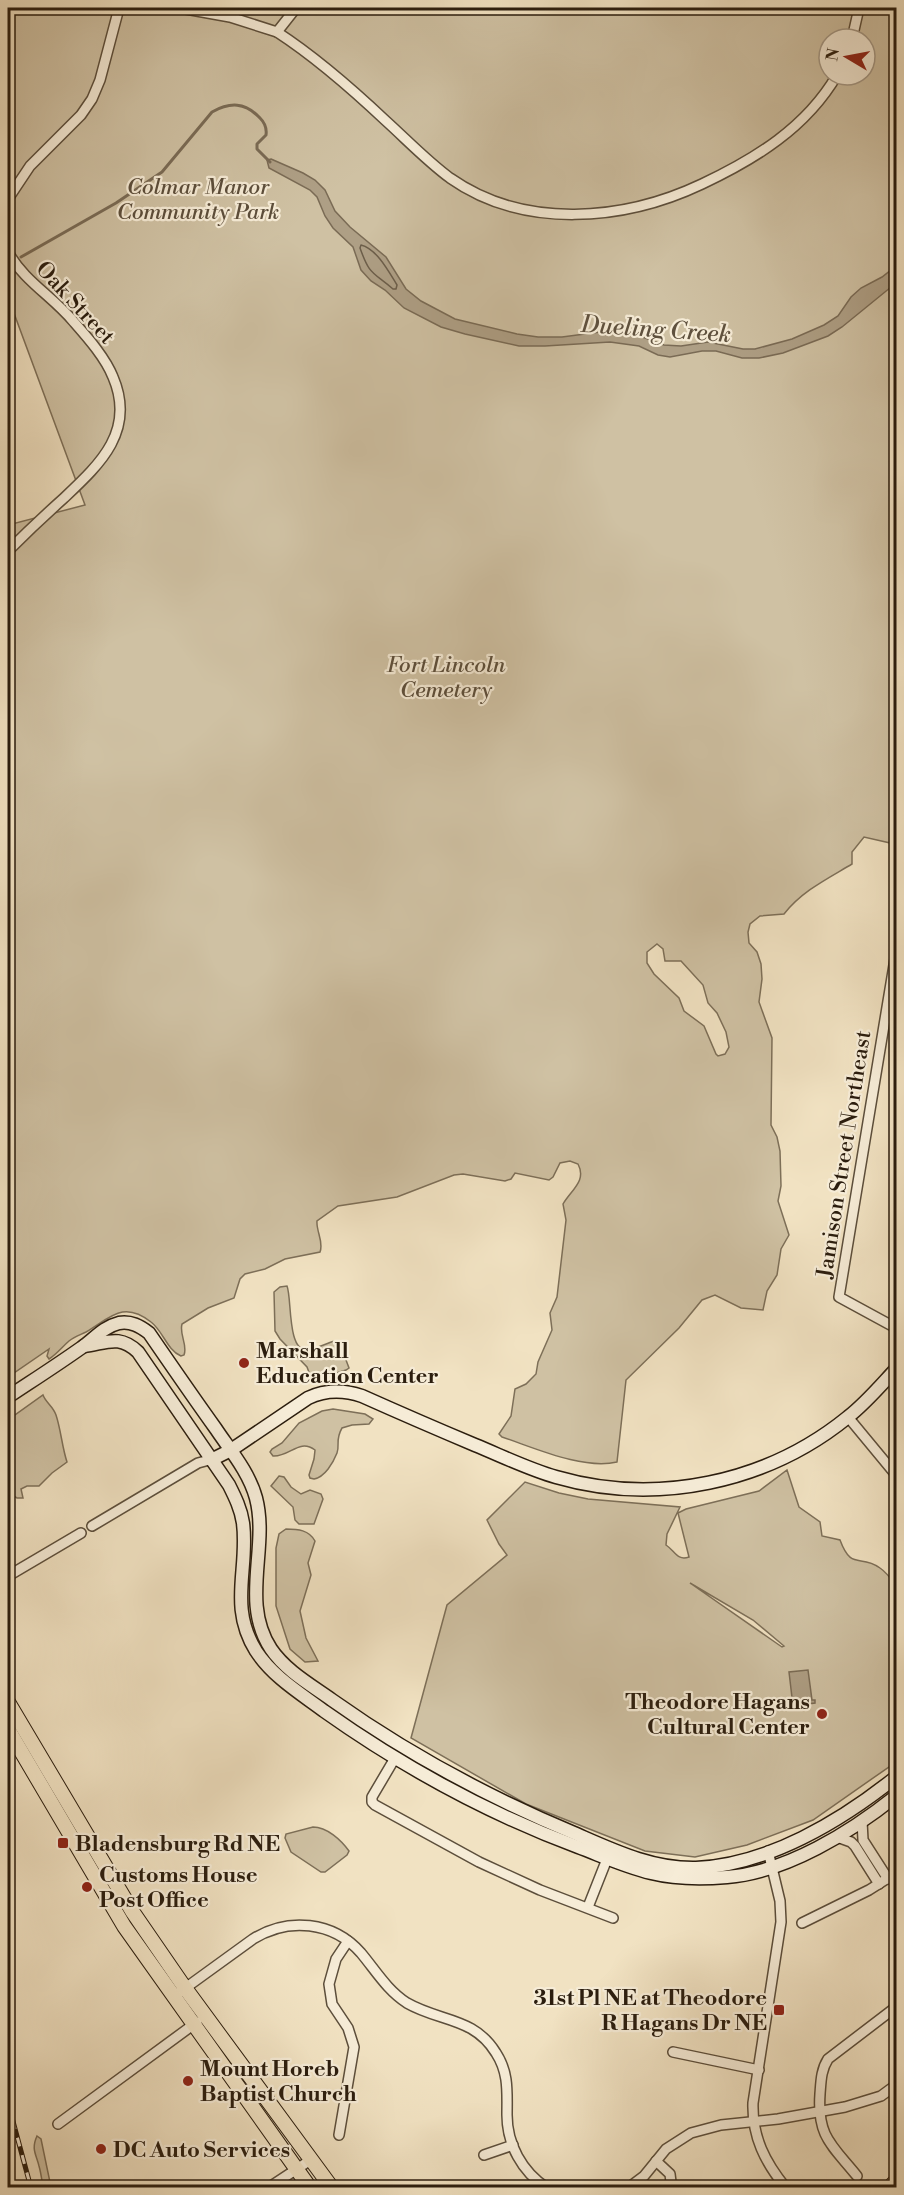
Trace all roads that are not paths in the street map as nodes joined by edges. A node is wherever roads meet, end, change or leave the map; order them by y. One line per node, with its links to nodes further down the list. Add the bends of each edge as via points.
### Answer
1 (119, 8): 8 (street, via 92,99 30,166)
2 (180, 8): 6 (street, via 230,17)
3 (296, 8): 6 (street)
4 (859, 8): 5 (street)
5 (855, 27)
6 (277, 32): 7 (street, via 337,75 451,178 505,205 549,214 573,216 621,210 692,189 741,165 785,136)
7 (829, 87)
8 (8, 199)
9 (8, 254): 10 (street, Oak Street, via 33,284 74,321 106,364 117,390 119,418 112,443 97,465)
10 (8, 551)
11 (897, 953): 12 (street, Jamison Street Northeast, via 839,1297)
12 (897, 1328)
13 (83, 1346): 15 (street); 17 (street, via 107,1327 122,1322 143,1328); 18 (street, via 120,1340 130,1344)
14 (897, 1369): 16 (street)
15 (8, 1397)
16 (848, 1417): 17 (street, via 801,1449 766,1466 711,1483 660,1489 609,1488 553,1477 349,1393 329,1392 308,1398); 19 (street)
17 (231, 1450): 18 (street); 33 (street, via 256,1498 259,1530 255,1593 259,1623 272,1650 294,1673 406,1749 525,1813 621,1854)
18 (213, 1459): 20 (street, via 198,1463); 25 (street, via 235,1497 243,1522 239,1595 255,1649 288,1685)
19 (897, 1475)
20 (92, 1526)
21 (81, 1533): 22 (street)
22 (8, 1576)
23 (8, 1702): 40 (main road, via 132,1911)
24 (8, 1729): 41 (main road, via 124,1926)
25 (395, 1758): 31 (street, via 522,1826); 36 (street, via 372,1797 375,1805 479,1862)
26 (897, 1777): 30 (street, via 832,1822)
27 (897, 1796): 28 (street)
28 (862, 1821): 29 (street); 35 (street, via 863,1840)
29 (837, 1836): 32 (street); 35 (street, via 855,1846)
30 (768, 1851): 32 (street); 33 (street)
31 (607, 1858): 33 (street, via 659,1875); 36 (street)
32 (772, 1866): 33 (street, via 740,1875); 46 (street, via 781,1922)
33 (707, 1872)
34 (897, 1873): 35 (street)
35 (883, 1882): 38 (street)
36 (588, 1907): 37 (street)
37 (613, 1918)
38 (802, 1923)
39 (348, 1941): 40 (street, via 310,1925 275,1928 253,1939); 51 (street, via 336,1959 329,1984 332,2004 348,2028 354,2047); 52 (street, via 396,1995 420,2009 462,2023 490,2044 507,2081 508,2124)
40 (185, 1988): 41 (street); 43 (main road)
41 (173, 1997): 44 (main road)
42 (897, 2007): 48 (street, via 828,2059 822,2069)
43 (207, 2016): 44 (street); 54 (main road)
44 (194, 2025): 50 (street); 56 (main road)
45 (673, 2052): 46 (street)
46 (759, 2070): 49 (street)
47 (897, 2085): 48 (street, via 881,2096)
48 (819, 2112): 49 (street); 57 (street, via 825,2137)
49 (754, 2122): 55 (street, via 691,2133 672,2144); 65 (street, via 762,2153)
50 (58, 2124)
51 (339, 2135)
52 (513, 2145): 53 (street); 62 (street, via 527,2172)
53 (484, 2154)
54 (312, 2159): 56 (street); 61 (main road)
55 (656, 2162): 63 (street); 64 (street, via 670,2174)
56 (296, 2169): 59 (street); 60 (main road)
57 (857, 2176)
58 (897, 2181): 66 (main road)
59 (268, 2187)
60 (310, 2187)
61 (332, 2187)
62 (547, 2187)
63 (628, 2187)
64 (669, 2187)
65 (786, 2187)
66 (889, 2187)

